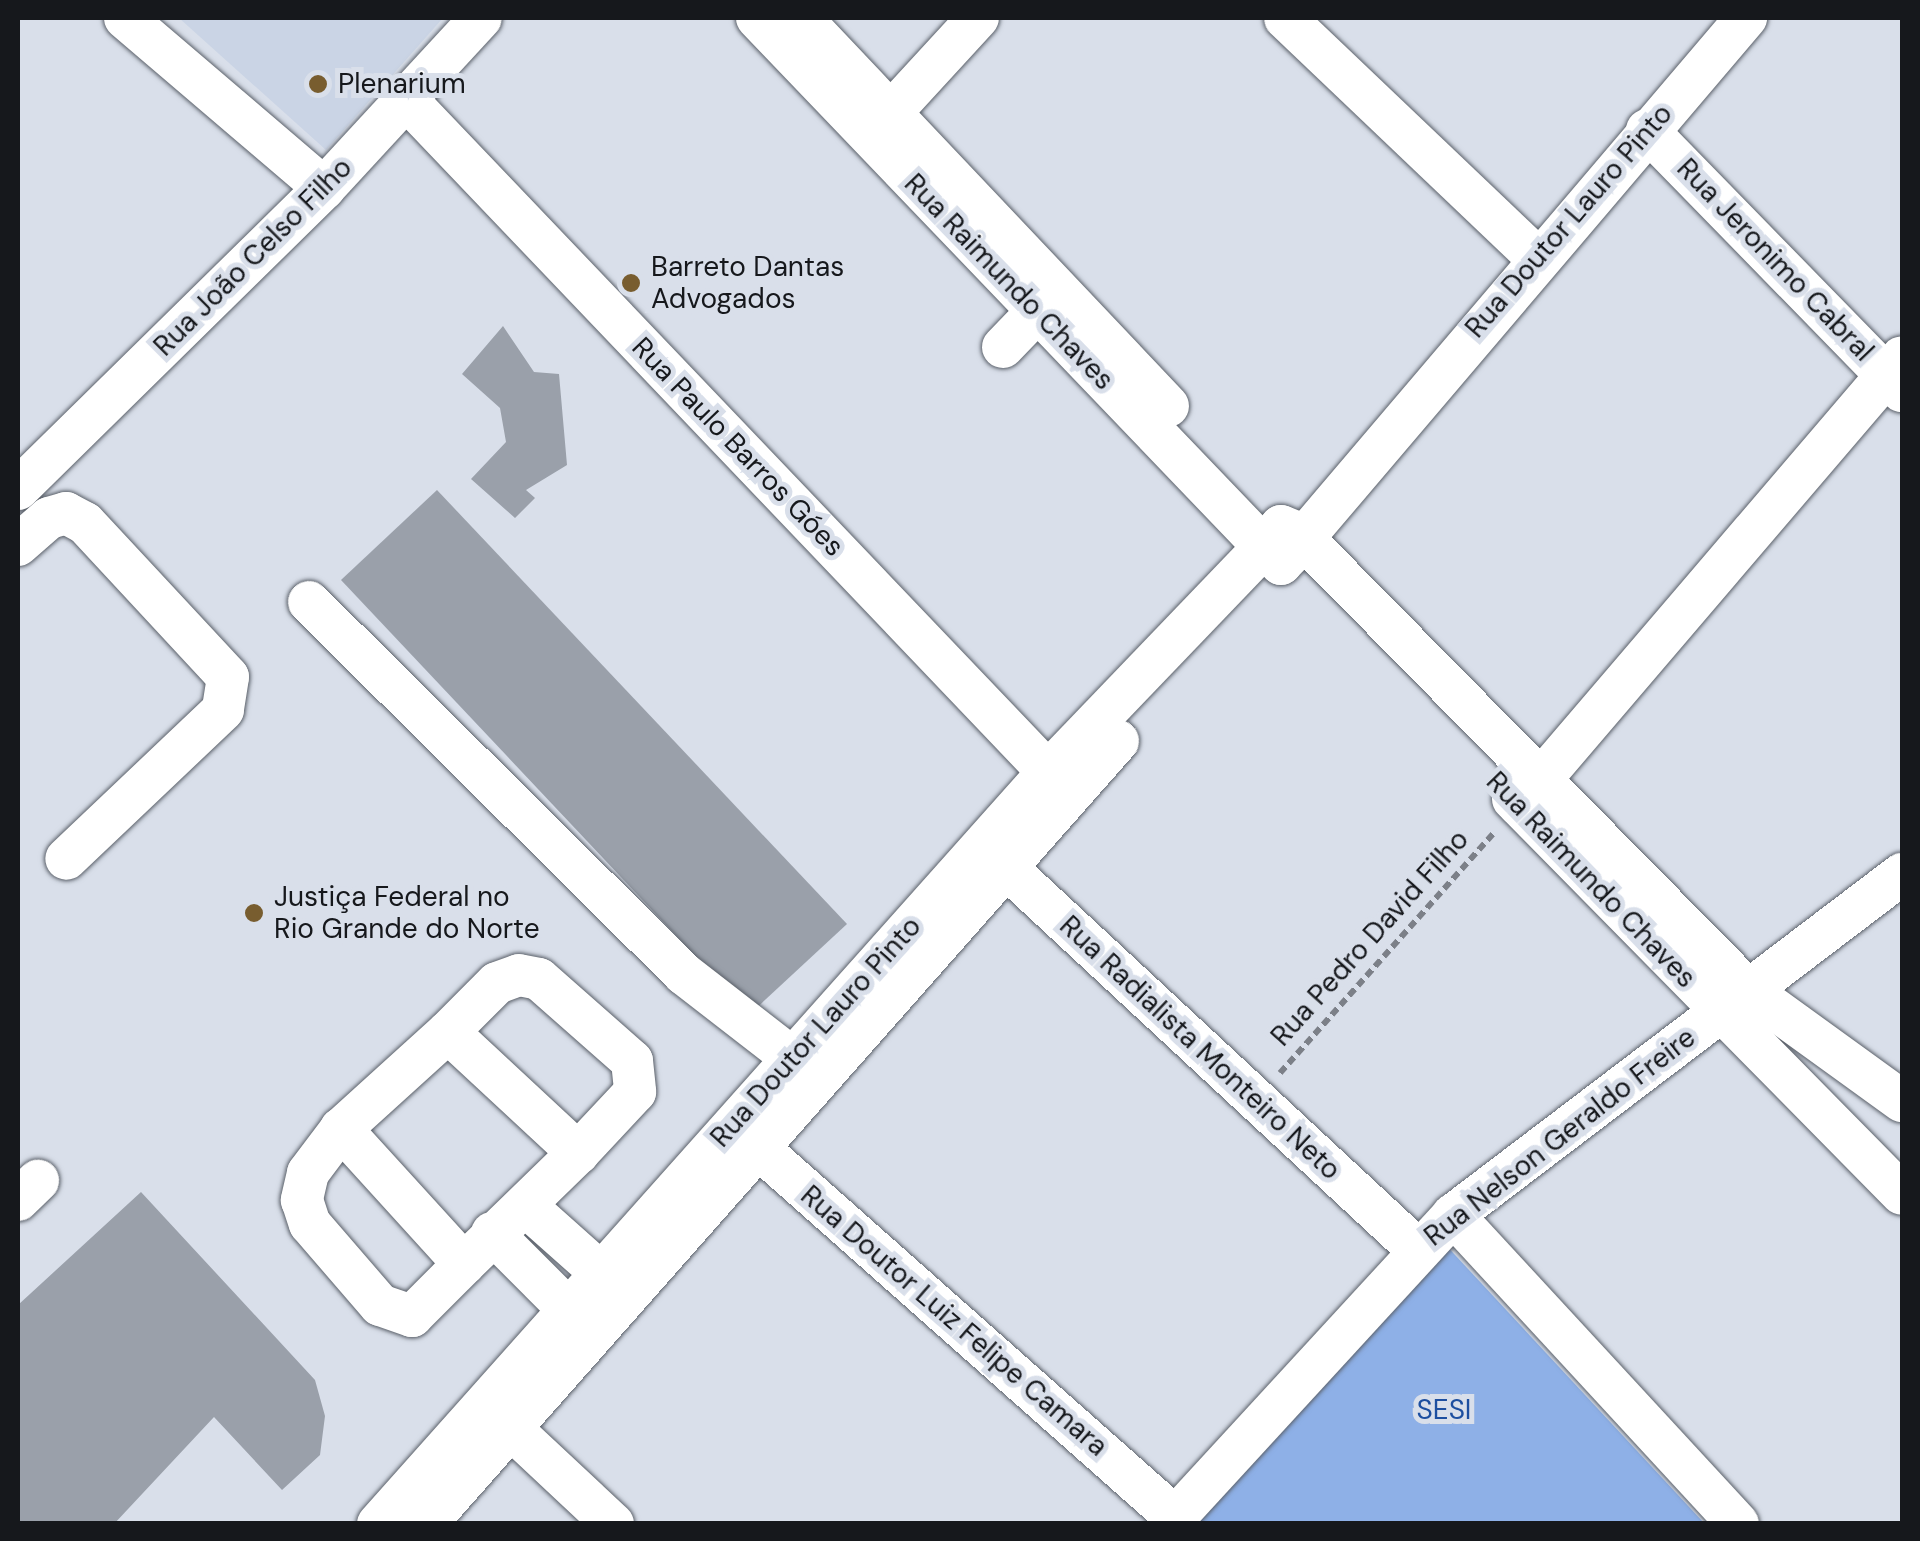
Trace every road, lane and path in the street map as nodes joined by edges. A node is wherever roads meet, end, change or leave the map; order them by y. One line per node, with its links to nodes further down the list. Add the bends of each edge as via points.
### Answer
1 (125, 18): 11 (street)
2 (481, 18): 8 (street, Rua João Celso Filho)
3 (757, 18): 9 (street, Rua Raimundo Chaves)
4 (802, 18): 9 (street, Rua Raimundo Chaves)
5 (978, 18): 9 (street)
6 (1285, 18): 12 (street)
7 (1746, 18): 10 (street, Rua Doutor Lauro Pinto)
8 (408, 100): 11 (street, Rua João Celso Filho); 20 (street, Rua Paulo Barros Góes)
9 (881, 124): 13 (street, Rua Raimundo Chaves)
10 (1648, 130): 12 (street, Rua Doutor Lauro Pinto); 15 (street, Rua Jeronimo Cabral)
11 (324, 188): 16 (street, Rua João Celso Filho)
12 (1536, 257): 18 (street, Rua Doutor Lauro Pinto)
13 (1048, 300): 14 (street); 18 (street, Rua Raimundo Chaves)
14 (1003, 348)
15 (1898, 374): 21 (street)
16 (18, 489)
17 (18, 544): 23 (street, via 66,513 86,523 228,677 222,710)
18 (1282, 545): 20 (street, Rua Doutor Lauro Pinto); 21 (street, Rua Raimundo Chaves)
19 (310, 602): 29 (street, via 684,974)
20 (1058, 783): 22 (street, Rua Doutor Lauro Pinto)
21 (1528, 794): 25 (street, Rua Raimundo Chaves); 30 (path, Rua Pedro David Filho)
22 (994, 856): 29 (street, Rua Doutor Lauro Pinto); 30 (street, Rua Radialista Monteiro Neto)
23 (66, 858)
24 (1902, 874): 25 (street, Rua Nelson Geraldo Freire)
25 (1733, 1001): 28 (street, Rua Raimundo Chaves); 35 (street, Rua Raimundo Chaves); 37 (street, Rua Nelson Geraldo Freire)
26 (448, 1032): 32 (street); 34 (street); 34 (street, via 497,982 519,975 539,979 632,1061 635,1092)
27 (1902, 1056): 28 (street)
28 (1858, 1064): 31 (street, Rua Raimundo Chaves)
29 (805, 1068): 33 (street, Rua Doutor Lauro Pinto)
30 (1256, 1100): 39 (street, Rua Radialista Monteiro Neto)
31 (1902, 1100)
32 (341, 1129): 38 (street); 38 (street, via 308,1173 302,1200 310,1224 380,1304 412,1316)
33 (746, 1136): 40 (street, Rua Doutor Lauro Pinto); 42 (street, Rua Doutor Lauro Pinto); 43 (street, Rua Doutor Luiz Felipe Camara)
34 (578, 1153): 36 (street)
35 (1902, 1194)
36 (528, 1208): 38 (street); 40 (street)
37 (1453, 1216): 39 (street, Rua Nelson Geraldo Freire); 47 (street)
38 (478, 1249): 41 (street)
39 (1418, 1250): 43 (street, Rua Nelson Geraldo Freire)
40 (602, 1273): 41 (street, Rua Doutor Lauro Pinto)
41 (568, 1310): 42 (street, Rua Doutor Lauro Pinto)
42 (498, 1416): 44 (street, Rua Doutor Lauro Pinto); 45 (street, Rua Doutor Lauro Pinto); 46 (street)
43 (1172, 1520)
44 (378, 1524)
45 (426, 1524)
46 (613, 1524)
47 (1738, 1524)

